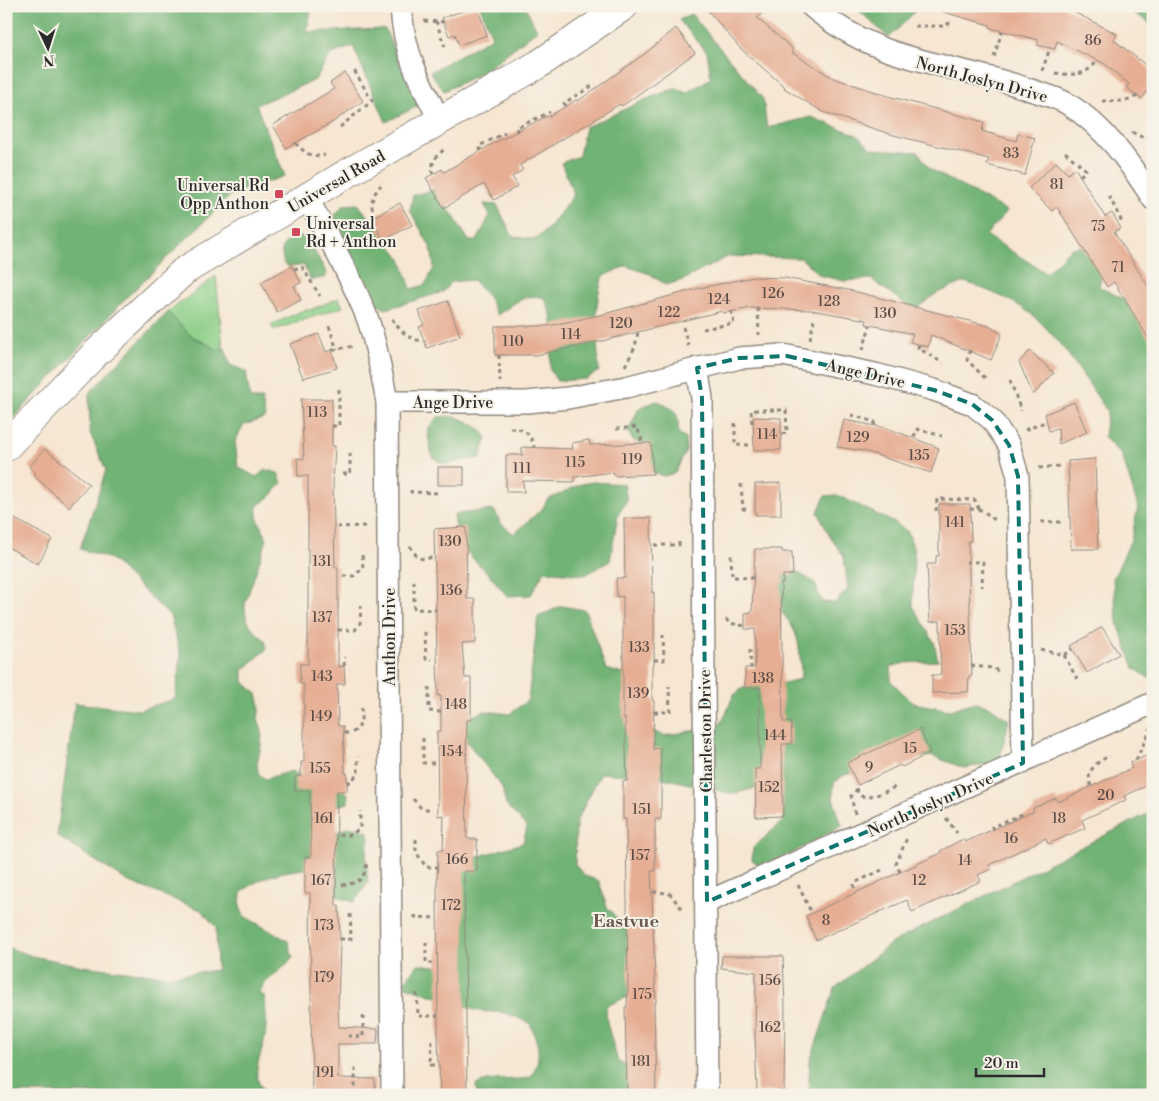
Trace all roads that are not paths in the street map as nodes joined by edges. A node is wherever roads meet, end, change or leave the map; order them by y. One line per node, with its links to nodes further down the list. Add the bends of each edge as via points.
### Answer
1 (401, 6): 4 (street, via 407,50)
2 (624, 6): 4 (street, Universal Road)
3 (811, 6): 6 (street, North Joslyn Drive, via 863,42 901,56 1006,82 1066,102 1109,139)
4 (446, 133): 5 (street, Universal Road)
5 (307, 197): 8 (street, Anthon Drive, via 367,318); 9 (street, Universal Road, via 184,271 94,355)
6 (1153, 199)
7 (697, 368): 8 (street, Ange Drive, via 568,398 528,402); 11 (street, Ange Drive, via 740,358 787,356 934,390 972,404 992,420 1009,445 1018,476); 12 (street, Charleston Drive, via 702,398)
8 (387, 402): 13 (street, Anthon Drive)
9 (6, 447)
10 (1153, 703): 11 (street, North Joslyn Drive)
11 (1023, 763): 12 (street, North Joslyn Drive)
12 (707, 902): 14 (street, Charleston Drive)
13 (392, 1095)
14 (707, 1095)

